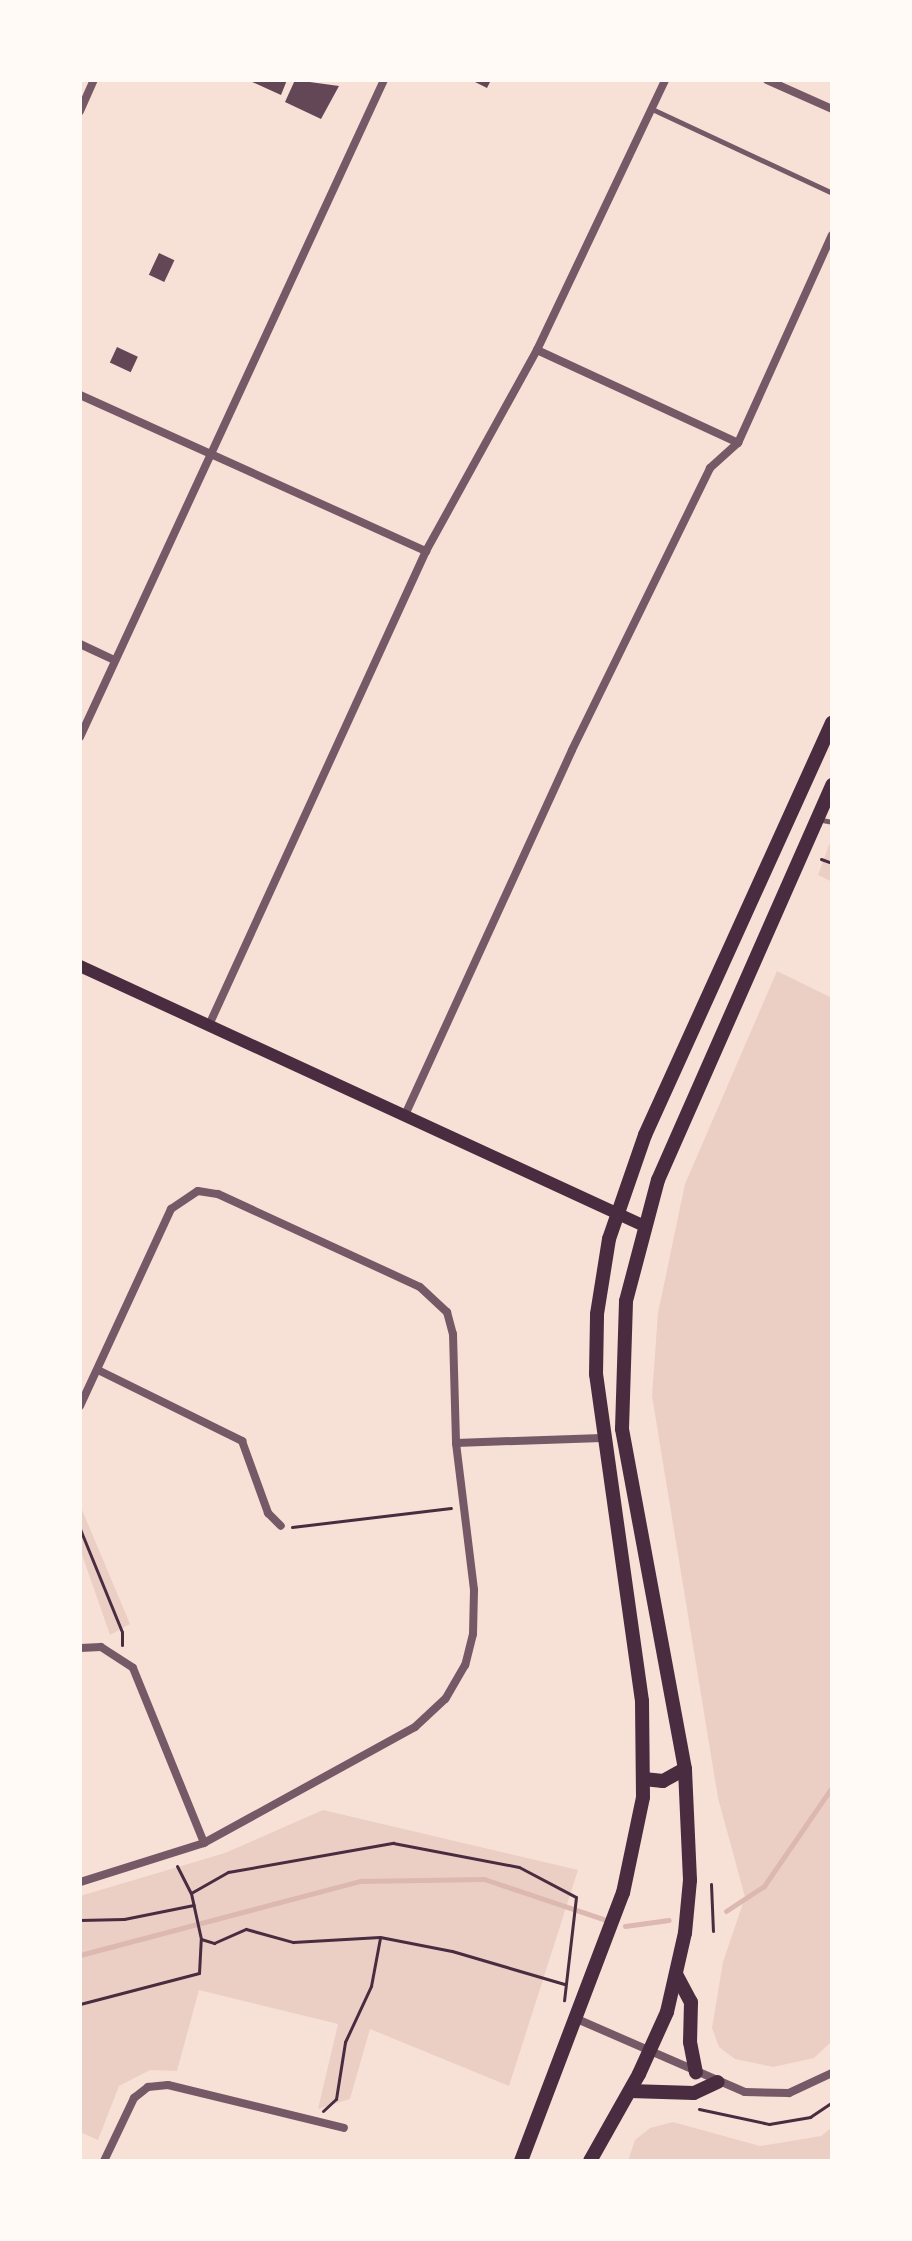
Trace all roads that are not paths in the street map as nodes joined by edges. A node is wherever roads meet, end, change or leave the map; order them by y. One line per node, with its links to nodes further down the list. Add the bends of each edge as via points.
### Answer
1 (94, 80): 7 (street)
2 (384, 80): 13 (street)
3 (665, 80): 5 (street)
4 (767, 80): 6 (street)
5 (651, 109): 8 (lane); 10 (street)
6 (832, 109)
7 (80, 111)
8 (832, 193)
9 (832, 235): 12 (street)
10 (537, 350): 12 (street); 14 (street)
11 (80, 395): 13 (street)
12 (738, 443): 24 (street, via 710,468 572,750)
13 (212, 453): 14 (street); 16 (street)
14 (426, 551): 23 (street)
15 (80, 644): 16 (street)
16 (115, 660): 18 (street)
17 (832, 722): 25 (main road, via 645,1135)
18 (80, 737)
19 (832, 785): 20 (main road)
20 (816, 819): 21 (lane); 26 (main road)
21 (832, 822)
22 (80, 966): 23 (main road)
23 (209, 1025): 24 (main road)
24 (405, 1115): 25 (main road)
25 (616, 1214): 26 (main road); 29 (main road, via 596,1328)
26 (642, 1225): 33 (main road, via 621,1335 622,1429)
27 (98, 1370): 28 (street); 30 (street, via 171,1209 198,1191 218,1194 437,1299 453,1334); 31 (street, via 242,1441 268,1513)
28 (80, 1406)
29 (602, 1438): 30 (street); 34 (main road, via 641,1687)
30 (456, 1443): 35 (street, via 474,1590 473,1634 465,1665 445,1699 415,1727)
31 (281, 1526)
32 (80, 1648): 35 (street, via 101,1647 133,1668)
33 (685, 1769): 34 (main road, via 663,1781); 37 (main road, via 690,1880)
34 (644, 1779): 38 (main road, via 629,1874)
35 (204, 1843): 36 (street)
36 (80, 1882)
37 (677, 1976): 39 (main road); 40 (main road, via 691,2002)
38 (577, 2019): 39 (street); 46 (main road)
39 (650, 2052): 40 (street); 43 (main road)
40 (696, 2072): 42 (street)
41 (832, 2073): 42 (street, via 804,2089 778,2095 745,2092)
42 (718, 2082): 43 (main road, via 694,2093)
43 (630, 2091): 47 (main road)
44 (344, 2128): 45 (street, via 168,2085 148,2087 134,2098)
45 (104, 2161)
46 (521, 2161)
47 (590, 2161)

